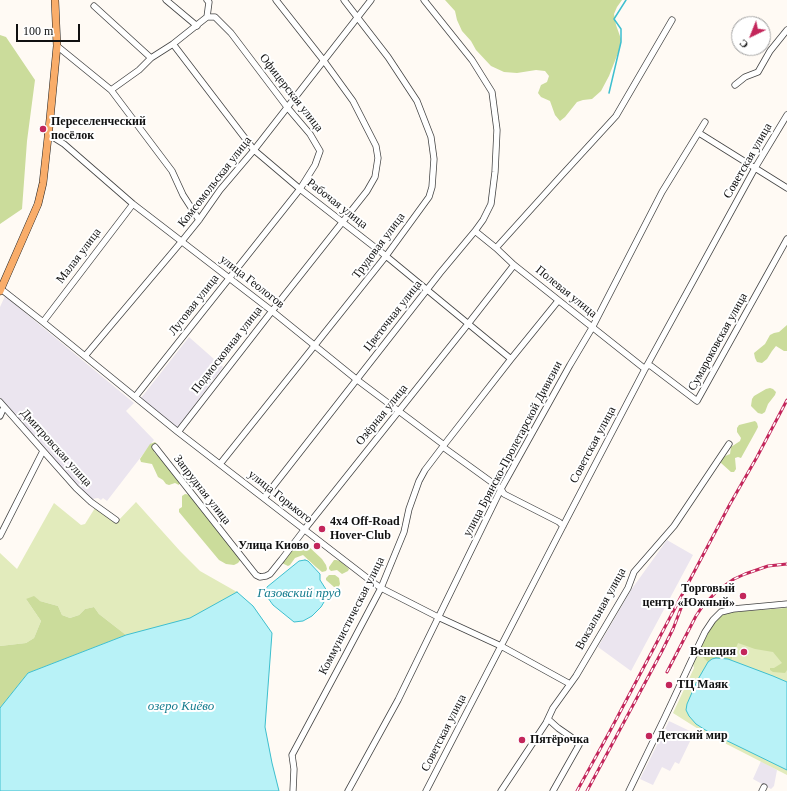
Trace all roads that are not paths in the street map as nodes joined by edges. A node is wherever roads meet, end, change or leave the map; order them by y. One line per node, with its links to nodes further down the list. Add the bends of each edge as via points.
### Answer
1 (55, 0): 15 (main road)
2 (166, 0): 12 (street)
3 (207, 0): 9 (street)
4 (276, 0): 17 (street, Подмосковная улица)
5 (344, 0): 10 (street, Трудовая улица)
6 (371, 0): 10 (street, Комсомольская улица)
7 (424, 0): 32 (street, Цветочная улица, via 472,60 492,92 497,130 495,172 491,204)
8 (94, 6): 16 (street)
9 (207, 17): 12 (street); 20 (street, Офицерская улица, via 215,18 231,33)
10 (358, 18): 17 (street, Комсомольская улица); 36 (street, Трудовая улица, via 417,100 431,137 434,159 429,198)
11 (672, 20): 35 (street, via 616,116)
12 (197, 26): 14 (street)
13 (787, 30): 18 (street, via 758,72)
14 (173, 44): 16 (street); 25 (street, Рабочая улица)
15 (57, 46): 19 (street); 24 (main road)
16 (151, 58): 19 (street)
17 (324, 62): 20 (street, Комсомольская улица); 31 (street, Подмосковная улица, via 353,101 376,146 378,158 375,177)
18 (735, 85)
19 (112, 90): 30 (street, via 172,171)
20 (287, 107): 25 (street, Комсомольская улица); 28 (street, Офицерская улица, via 310,134 320,151 315,165)
21 (787, 115): 26 (street, Советская улица)
22 (705, 122): 23 (street, улица Брянско-Пролетарской Дивизии)
23 (699, 133): 26 (street); 45 (street, улица Брянско-Пролетарской Дивизии, via 662,192)
24 (48, 134): 29 (street, улица Геологов, via 64,144); 39 (main road, via 38,204)
25 (254, 150): 28 (street, Рабочая улица); 30 (street, Комсомольская улица, via 220,190)
26 (755, 168): 27 (street); 49 (street, Советская улица)
27 (787, 188)
28 (300, 189): 31 (street, Рабочая улица); 38 (street, Луговая улица)
29 (133, 204): 34 (street, улица Геологов); 43 (street, Малая улица)
30 (199, 220): 34 (street, Комсомольская улица)
31 (343, 222): 36 (street, Рабочая улица); 42 (street, Подмосковная улица)
32 (475, 231): 35 (street, Полевая улица); 40 (street, Цветочная улица)
33 (787, 239): 49 (street, Сумароковская улица, via 698,401 651,366)
34 (182, 241): 38 (street, улица Геологов); 47 (street, Комсомольская улица)
35 (496, 248): 37 (street, Полевая улица)
36 (386, 256): 40 (street, Рабочая улица); 46 (street, Трудовая улица)
37 (514, 265): 41 (street, Полевая улица); 44 (street, Озёрная улица)
38 (230, 278): 42 (street, улица Геологов); 51 (street, Луговая улица)
39 (0, 290): 43 (street, улица Горького)
40 (427, 291): 44 (street, Рабочая улица); 50 (street, Цветочная улица)
41 (558, 301): 45 (street, Полевая улица); 48 (street, Коммунистическая улица)
42 (272, 311): 46 (street, улица Геологов); 55 (street, Подмосковная улица)
43 (44, 322): 47 (street, улица Горького)
44 (468, 324): 48 (street, Рабочая улица); 53 (street, Озёрная улица)
45 (592, 328): 49 (street, Полевая улица); 61 (street, улица Брянско-Пролетарской Дивизии)
46 (314, 345): 50 (street, улица Геологов); 60 (street, Трудовая улица)
47 (85, 356): 51 (street, улица Горького)
48 (510, 359): 57 (street, Коммунистическая улица)
49 (646, 367): 64 (street, Советская улица)
50 (356, 379): 53 (street, улица Геологов); 62 (street, Цветочная улица)
51 (135, 397): 55 (street, улица Горького)
52 (2, 405): 54 (street); 59 (street, Дмитровская улица)
53 (399, 411): 57 (street, улица Геологов); 65 (street, Озёрная улица)
54 (0, 416)
55 (178, 432): 60 (street, улица Горького)
56 (730, 444): 72 (street, Вокзальная улица, via 674,526 634,572 628,588)
57 (443, 446): 61 (street, улица Геологов); 68 (street, Коммунистическая улица, via 419,481 404,532)
58 (154, 447): 67 (street, Запрудная улица, via 256,575)
59 (43, 451): 63 (street, Дмитровская улица, via 76,488); 66 (street)
60 (220, 464): 62 (street, улица Горького)
61 (501, 489): 64 (street, улица Геологов, via 504,494); 70 (street, улица Брянско-Пролетарской Дивизии)
62 (264, 498): 65 (street, улица Горького)
63 (116, 520)
64 (563, 526): 71 (street, Советская улица)
65 (304, 530): 67 (street, Озёрная улица); 68 (street, улица Горького)
66 (0, 536)
67 (266, 576)
68 (381, 588): 70 (street, улица Горького); 74 (street, Коммунистическая улица, via 292,755)
69 (787, 604): 79 (street, via 733,609 721,612 713,620)
70 (438, 617): 71 (street, улица Горького); 75 (street, улица Брянско-Пролетарской Дивизии, via 398,700)
71 (500, 646): 72 (street, улица Горького); 76 (street, Советская улица)
72 (570, 684): 73 (street, Вокзальная улица)
73 (548, 718): 77 (street, Вокзальная улица); 78 (street, via 579,745)
74 (293, 791)
75 (348, 791)
76 (426, 791)
77 (500, 791)
78 (553, 791)
79 (629, 791)

